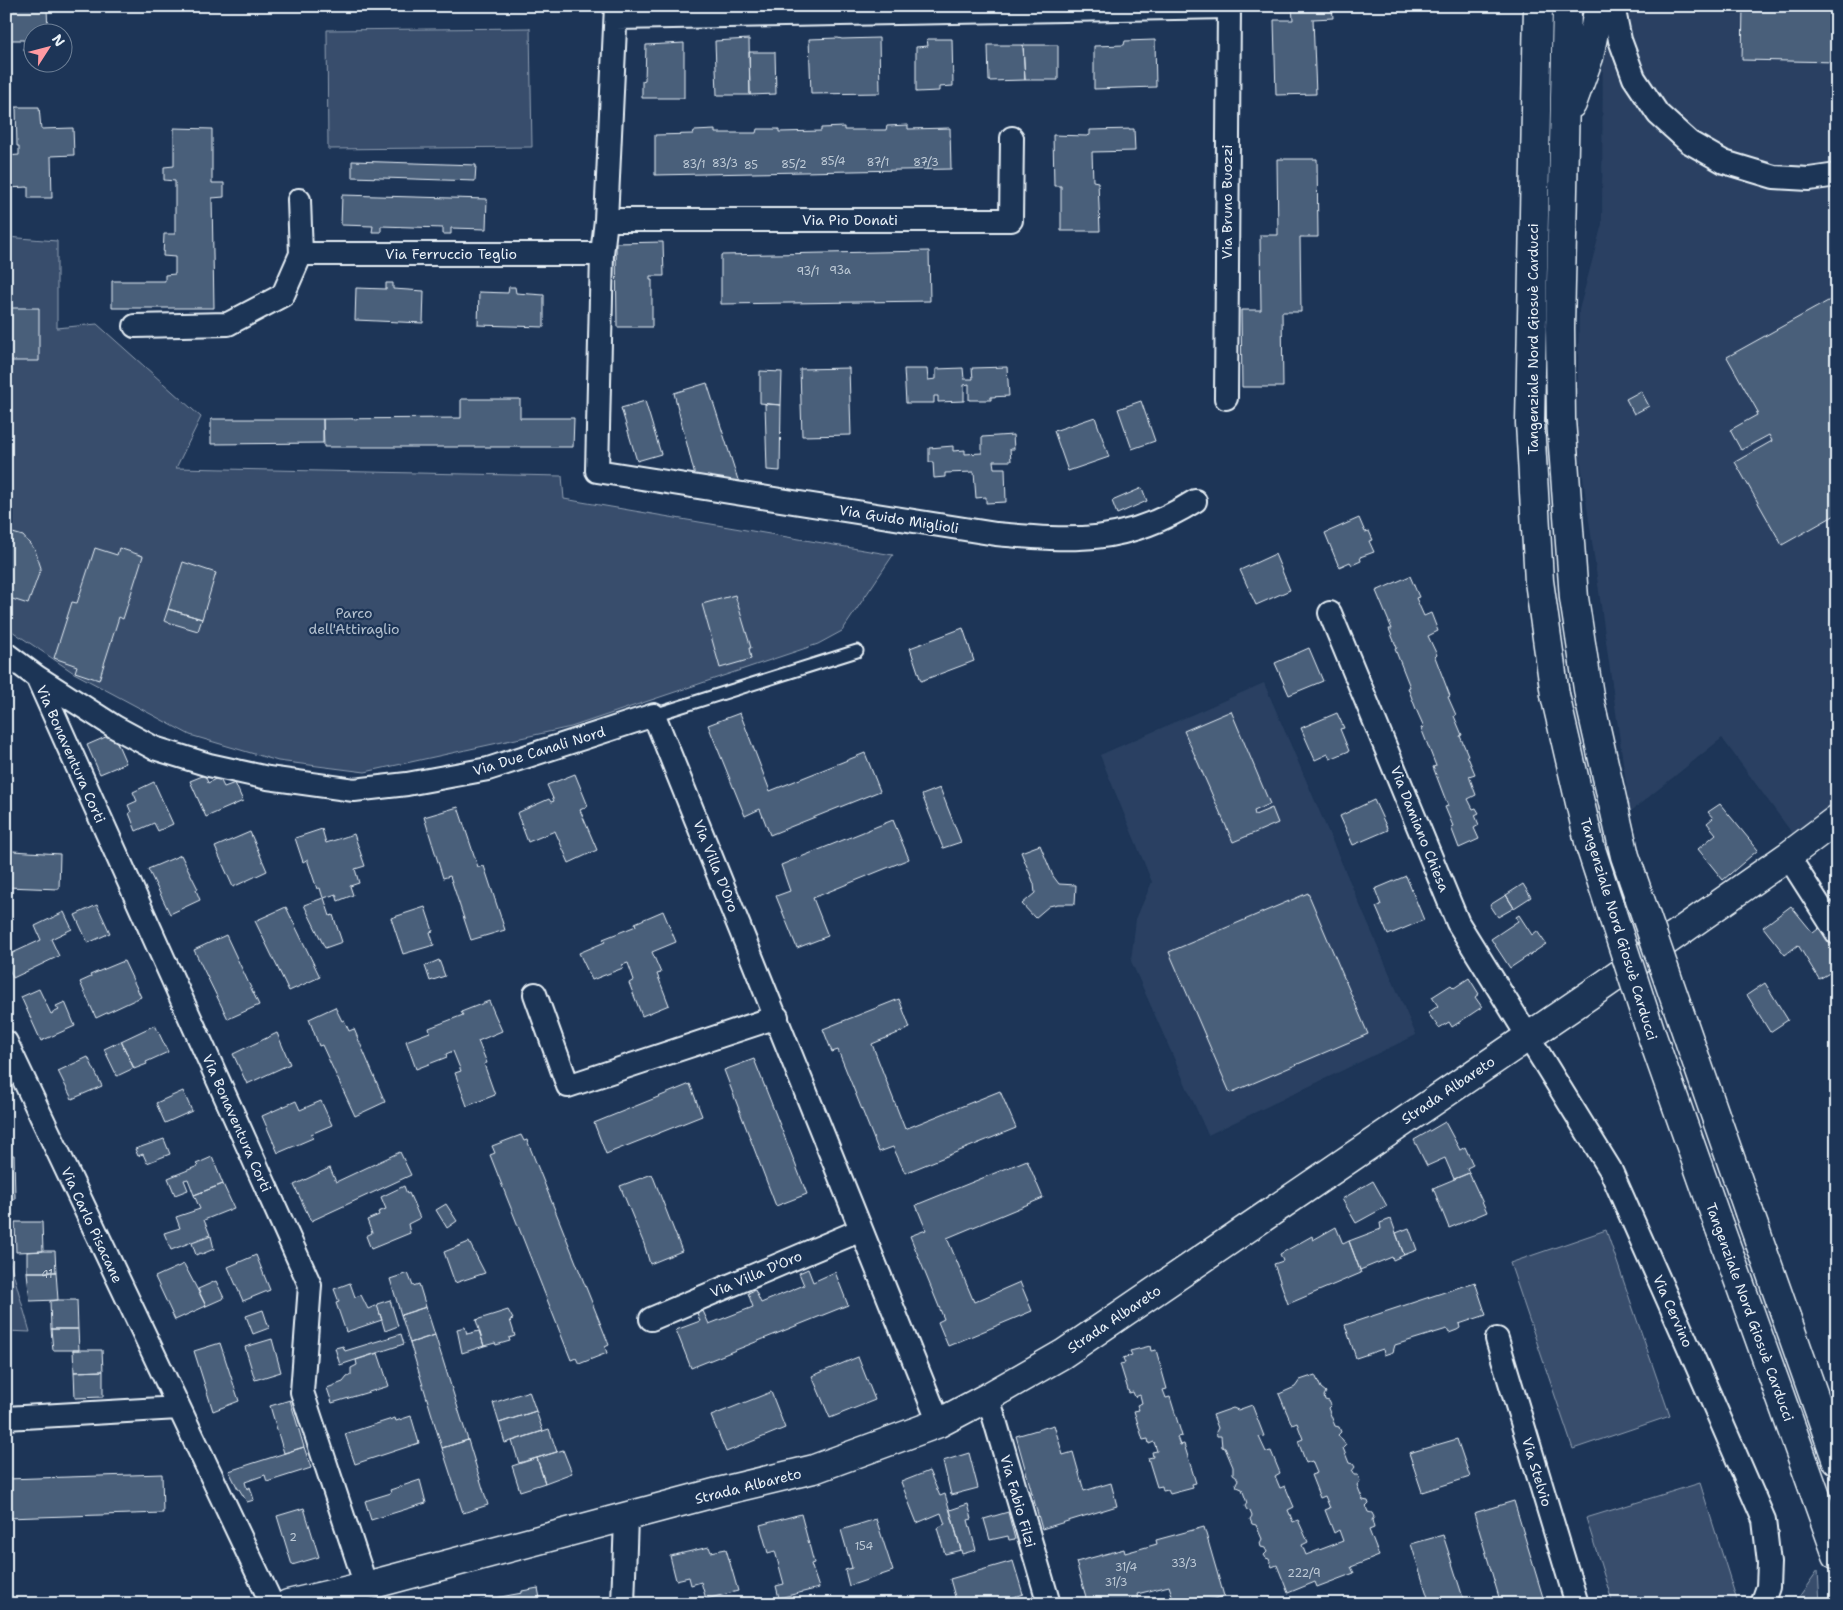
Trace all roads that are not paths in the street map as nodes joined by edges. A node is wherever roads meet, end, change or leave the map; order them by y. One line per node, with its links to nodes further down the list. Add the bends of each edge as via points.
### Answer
1 (1229, 6): 6 (street); 15 (street, Via Bruno Buozzi)
2 (1538, 6): 38 (main road, Tangenziale Nord Giosuè Carducci, bridge, via 1530,423 1540,582 1555,695 1590,846 1652,1036)
3 (1567, 6): 7 (main road, Tangenziale Nord Giosuè Carducci)
4 (1599, 6): 7 (main road, via 1590,57)
5 (1613, 6): 9 (street, via 1620,40 1634,78 1658,114 1689,142 1724,162 1774,177 1809,179)
6 (616, 12): 11 (street)
7 (1565, 124): 36 (main road, Tangenziale Nord Giosuè Carducci, bridge, via 1561,419 1574,598 1590,702 1626,856)
8 (1012, 138): 11 (street, Via Pio Donati, via 1012,220)
9 (1837, 175)
10 (299, 200): 12 (street)
11 (606, 220): 13 (street)
12 (301, 254): 13 (street, Via Ferruccio Teglio); 14 (street, via 283,295 228,324)
13 (602, 254): 16 (street, Via Guido Miglioli, via 597,471 996,534 1055,539 1091,539 1146,526 1172,516)
14 (135, 326)
15 (1226, 398)
16 (1195, 501)
17 (1330, 613): 27 (street, Via Damiano Chiesa, via 1458,923)
18 (857, 651): 21 (lane)
19 (6, 654): 20 (street, Via Due Canali Nord)
20 (37, 677): 21 (street, Via Due Canali Nord, via 154,748 268,778 354,790 488,769); 39 (street, Via Bonaventura Corti, via 310,1285 302,1392)
21 (654, 715): 26 (street, Via Villa D'Oro)
22 (1837, 819): 23 (main road, Strada Albareto)
23 (1788, 856): 24 (street); 27 (main road, Strada Albareto)
24 (1837, 933)
25 (535, 994): 26 (street, via 568,1086)
26 (777, 1017): 29 (street, Via Villa D'Oro)
27 (1527, 1036): 32 (main road, Strada Albareto, via 1063,1354); 45 (street, Via Cervino, via 1610,1169 1764,1520 1769,1563 1768,1587)
28 (6, 1042): 33 (street, Via Carlo Pisacane)
29 (861, 1230): 30 (street, Via Villa D'Oro); 35 (street, Via Villa D'Oro)
30 (651, 1319)
31 (1497, 1339): 44 (street, Via Stelvio)
32 (988, 1398): 35 (main road, Strada Albareto); 43 (street, Via Fabio Filzi)
33 (178, 1408): 34 (street); 40 (street, Via Carlo Pisacane)
34 (6, 1418)
35 (939, 1423): 37 (main road, Strada Albareto, via 814,1469)
36 (1837, 1462)
37 (626, 1518): 39 (main road, Strada Albareto); 42 (street)
38 (1837, 1555)
39 (366, 1586): 41 (main road, Strada Albareto)
40 (272, 1604)
41 (288, 1604)
42 (623, 1604)
43 (1049, 1604)
44 (1577, 1604)
45 (1762, 1604)

